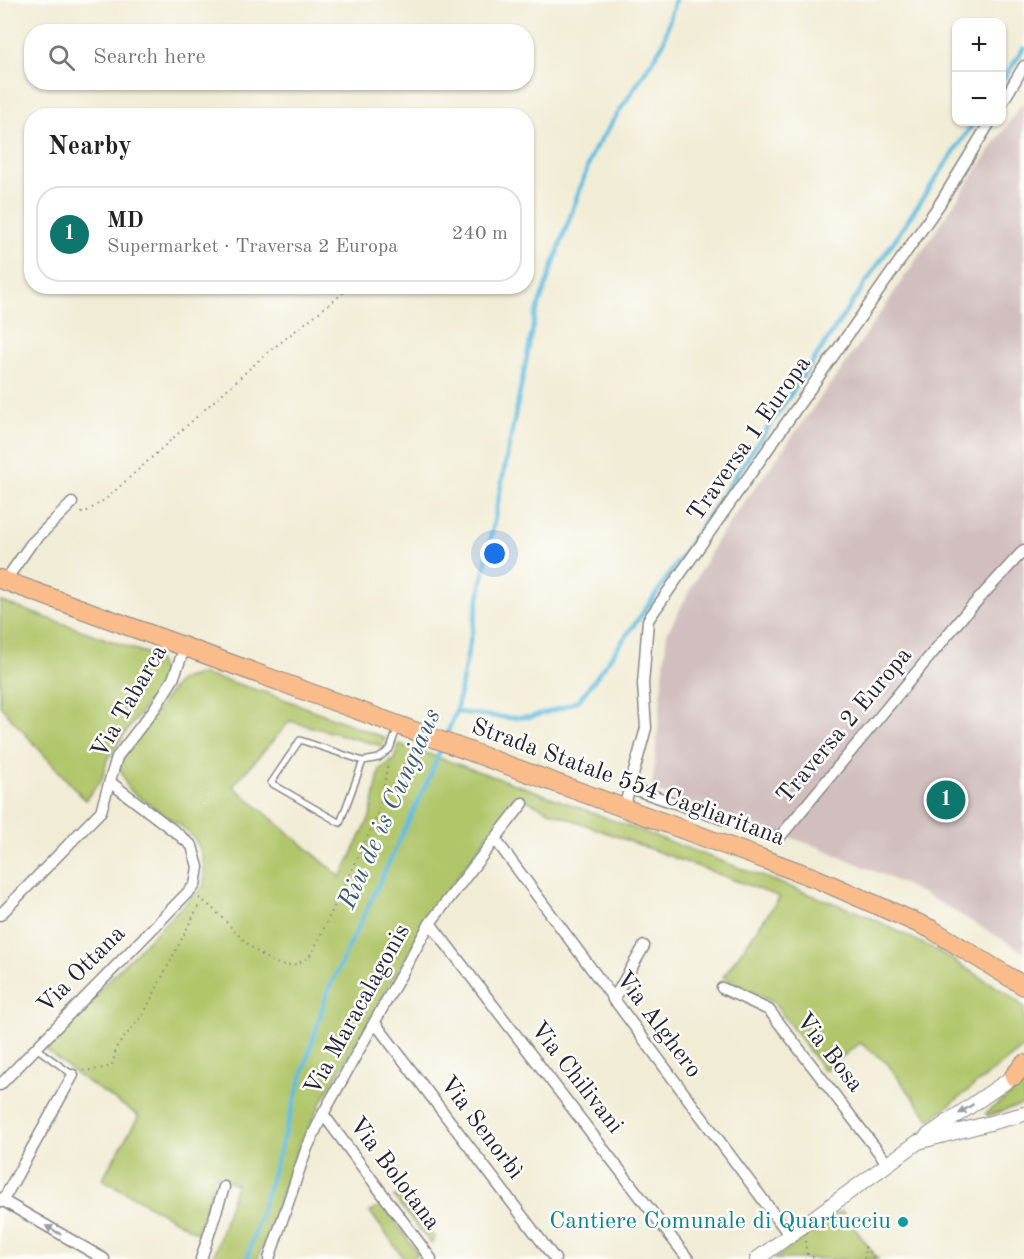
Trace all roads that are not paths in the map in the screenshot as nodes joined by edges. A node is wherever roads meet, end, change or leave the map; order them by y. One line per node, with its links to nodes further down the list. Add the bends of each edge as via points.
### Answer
1 (1024, 66): 2 (street)
2 (1006, 96)
3 (988, 126): 11 (street, Traversa 1 Europa, via 939,205 648,620 642,684 646,728)
4 (72, 503): 6 (street)
5 (1024, 550): 11 (street, Traversa 2 Europa, via 964,615 779,838)
6 (2, 580): 7 (main road, Strada Statale 554 Cagliaritana)
7 (185, 647): 8 (main road, Strada Statale 554 Cagliaritana); 10 (street, Via Tabarca, via 173,679 117,757)
8 (405, 727): 9 (lane, via 385,754); 13 (main road, Strada Statale 554 Cagliaritana)
9 (363, 761): 9 (lane, via 300,740 271,783 340,823)
10 (110, 782): 15 (street, Via Tabarca, via 101,811); 22 (street, Via Ottana, via 192,846 198,867 192,889)
11 (630, 788): 13 (street, Traversa 1 Europa)
12 (523, 803): 14 (street, Via Maracalagonis)
13 (624, 808): 18 (main road, Strada Statale 554 Cagliaritana, via 876,903 931,929)
14 (495, 839): 16 (street, Via Maracalagonis); 20 (street, Via Alghero)
15 (0, 915)
16 (430, 923): 21 (street, Via Maracalagonis); 38 (street, Via Chilivani)
17 (644, 946): 20 (street)
18 (1023, 986)
19 (722, 988): 29 (street, Via Bosa, via 769,1010)
20 (613, 999): 32 (street, Via Alghero)
21 (375, 1023): 26 (street, Via Maracalagonis); 37 (street, Via Senorbì)
22 (36, 1048): 24 (lane); 25 (street, Via Ottana)
23 (1021, 1070): 28 (street, one-way to 28)
24 (73, 1075): 31 (street)
25 (0, 1085)
26 (323, 1114): 35 (street, Via Maracalagonis, via 306,1150); 36 (street, Via Bolotana)
27 (1024, 1114): 28 (street)
28 (918, 1142): 29 (street)
29 (887, 1163): 32 (street)
30 (224, 1187): 34 (street)
31 (1, 1201): 33 (street, one-way to 31)
32 (790, 1236): 39 (street)
33 (104, 1259)
34 (201, 1259)
35 (269, 1259)
36 (431, 1259)
37 (555, 1259)
38 (688, 1259)
39 (757, 1259)

